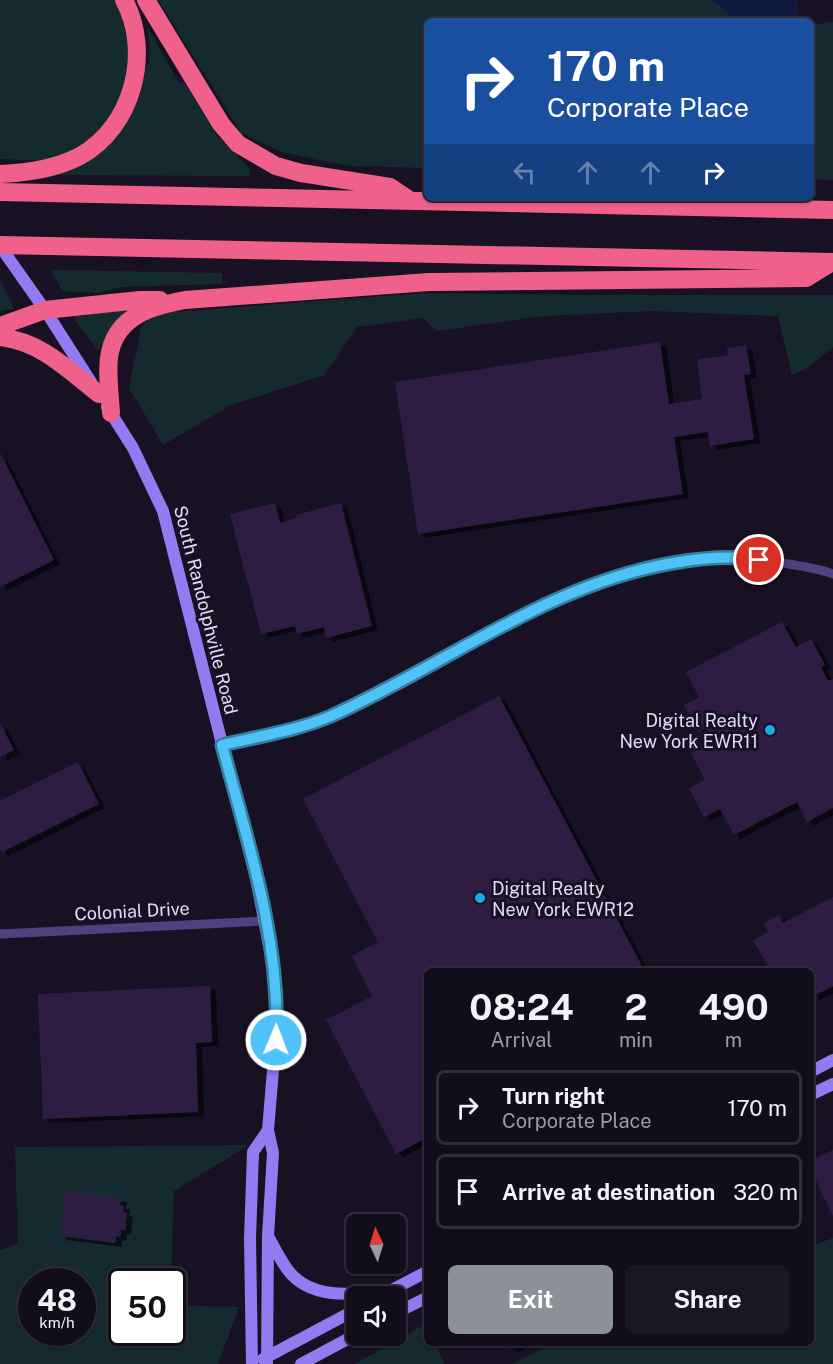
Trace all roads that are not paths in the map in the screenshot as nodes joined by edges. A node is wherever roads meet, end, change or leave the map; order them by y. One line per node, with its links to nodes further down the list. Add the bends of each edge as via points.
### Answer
1 (124, 0): 3 (highway, via 135,32 137,60 124,111 100,142 82,155 44,169)
2 (146, 0): 5 (highway, via 221,124 238,144 284,168 390,187)
3 (7, 174)
4 (7, 193): 5 (highway)
5 (411, 201): 6 (highway)
6 (833, 210)
7 (0, 245): 8 (highway); 10 (main road, South Randolphville Road)
8 (832, 262): 9 (highway, via 806,278 429,282)
9 (185, 300): 10 (highway, via 140,300); 14 (highway, via 143,310 121,327 110,352)
10 (45, 310): 11 (highway); 13 (main road, South Randolphville Road)
11 (0, 326)
12 (0, 337): 13 (highway, via 21,340 43,350)
13 (99, 394): 14 (main road, South Randolphville Road)
14 (111, 413): 16 (main road, South Randolphville Road, via 163,511)
15 (833, 574): 16 (street, via 817,568 746,558 700,558 646,567 594,583 536,609 329,716)
16 (222, 745): 17 (main road, South Randolphville Road)
17 (265, 921): 18 (street, Colonial Drive); 23 (main road, South Randolphville Road, via 277,1022)
18 (0, 933)
19 (833, 1060): 20 (main road)
20 (814, 1070)
21 (833, 1084): 22 (main road)
22 (814, 1093)
23 (268, 1130): 24 (main road, South Randolphville Road, via 273,1153); 33 (main road, South Randolphville Road, via 254,1152 250,1238)
24 (268, 1236): 27 (main road, via 288,1270 304,1285); 32 (main road, South Randolphville Road)
25 (424, 1274): 26 (main road)
26 (401, 1286)
27 (346, 1294)
28 (424, 1299): 29 (main road)
29 (406, 1308)
30 (346, 1315): 32 (main road)
31 (346, 1340): 34 (main road)
32 (267, 1360): 33 (main road)
33 (252, 1364)
34 (301, 1364)

